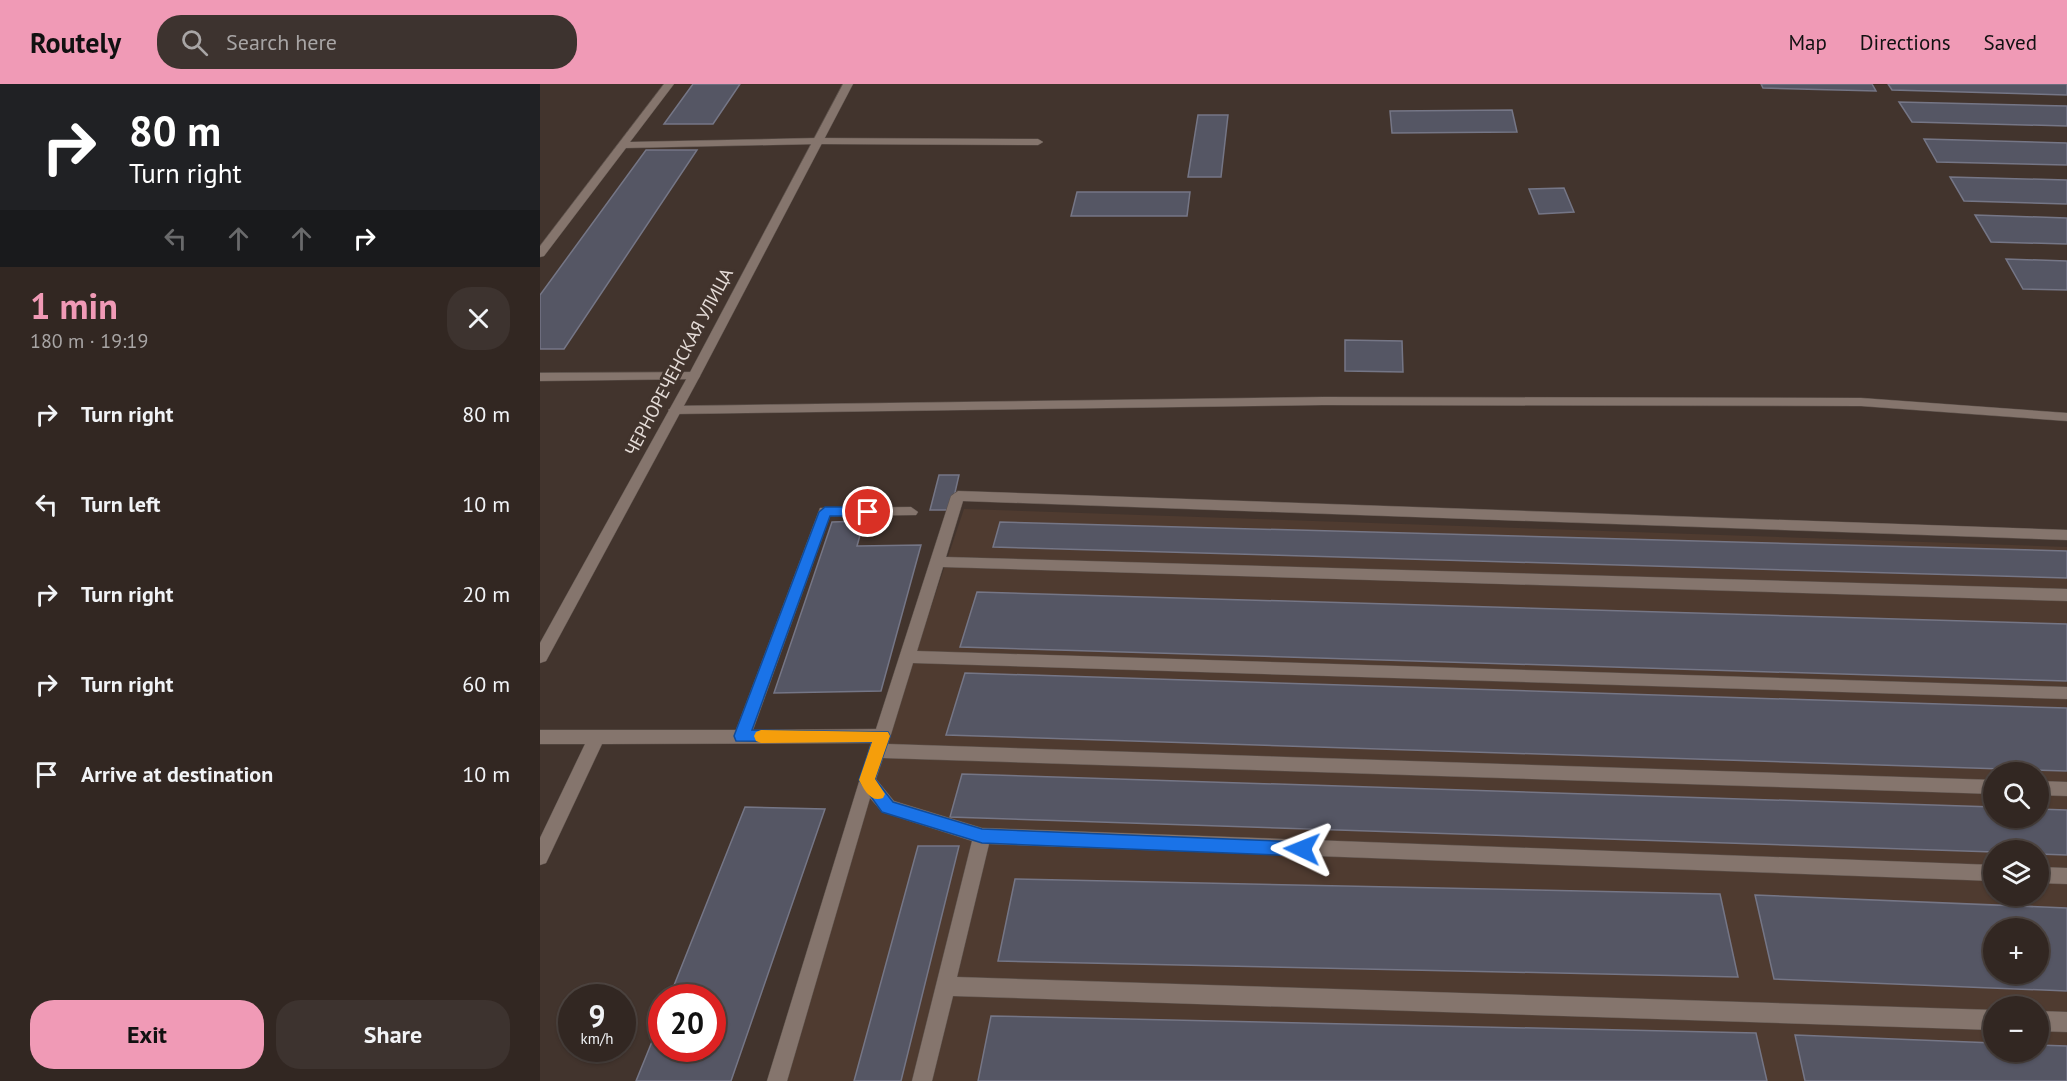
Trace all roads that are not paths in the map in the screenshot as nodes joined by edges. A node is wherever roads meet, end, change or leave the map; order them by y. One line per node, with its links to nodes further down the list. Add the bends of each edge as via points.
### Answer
1 (669, 84): 5 (main road)
2 (848, 84): 3 (main road, ЧЕРНОРЕЧЕНСКАЯ УЛИЦА)
3 (817, 141): 4 (main road); 5 (main road); 7 (main road, ЧЕРНОРЕЧЕНСКАЯ УЛИЦА)
4 (1038, 142)
5 (623, 145): 6 (main road)
6 (540, 254)
7 (694, 376): 8 (main road); 9 (main road, ЧЕРНОРЕЧЕНСКАЯ УЛИЦА)
8 (540, 377)
9 (675, 410): 10 (main road, via 1323,401 1849,402); 15 (main road, ЧЕРНОРЕЧЕНСКАЯ УЛИЦА)
10 (2067, 417)
11 (911, 512): 18 (main road, via 825,512)
12 (2067, 535): 13 (main road, via 958,496)
13 (937, 562): 14 (main road); 16 (main road)
14 (2067, 595)
15 (540, 657)
16 (907, 657): 17 (main road); 21 (main road)
17 (2067, 693)
18 (742, 736): 20 (main road); 21 (main road)
19 (540, 737): 20 (main road)
20 (596, 738): 27 (main road)
21 (879, 744): 22 (main road); 23 (main road)
22 (867, 780): 26 (main road, via 888,807); 35 (main road)
23 (1983, 787)
24 (2049, 789): 25 (main road)
25 (2067, 789)
26 (982, 836): 28 (main road); 31 (main road)
27 (540, 857)
28 (1983, 873)
29 (2049, 875): 30 (main road)
30 (2067, 876)
31 (944, 986): 32 (main road); 36 (main road)
32 (1983, 1020)
33 (2049, 1021): 34 (main road)
34 (2067, 1022)
35 (777, 1081)
36 (922, 1081)

